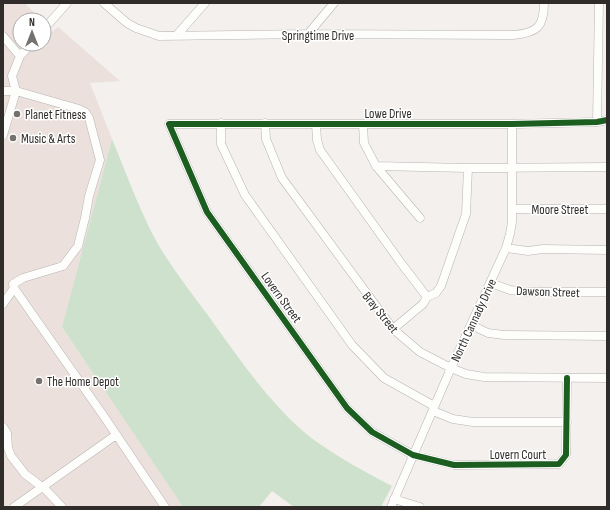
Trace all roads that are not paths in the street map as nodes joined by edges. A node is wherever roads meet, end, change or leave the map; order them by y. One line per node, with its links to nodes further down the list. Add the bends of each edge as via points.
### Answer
1 (67, 3): 7 (street)
2 (104, 3): 9 (street, Springtime Drive, via 126,23 136,28 159,36)
3 (205, 3): 9 (street)
4 (334, 3): 8 (street)
5 (544, 3): 8 (street, Springtime Drive, via 543,18 539,25 526,34)
6 (599, 3): 16 (street)
7 (52, 20)
8 (308, 34): 9 (street, Springtime Drive)
9 (176, 36)
10 (4, 39): 12 (street)
11 (24, 52): 12 (street)
12 (20, 56): 14 (street, via 12,76)
13 (3, 91): 14 (street)
14 (16, 91): 23 (street); 34 (street, via 79,108 85,112 89,118 100,160 78,246 72,256 63,266 23,278 13,284)
15 (607, 120): 16 (street, Lowe Drive)
16 (597, 122): 22 (street, Lowe Drive)
17 (221, 123): 18 (street, Lowe Drive); 19 (street, Lowe Drive); 45 (street, via 221,144 245,195 352,345 384,378)
18 (265, 123): 20 (street, Lowe Drive); 40 (street, Bray Street, via 266,139 282,178)
19 (169, 124): 49 (street, Lovern Street, via 207,212 347,408 372,432)
20 (316, 124): 21 (street, Lowe Drive); 37 (street, via 320,150)
21 (363, 124): 22 (street, Lowe Drive); 24 (street, via 364,143)
22 (512, 124): 27 (street, North Cannady Drive)
23 (3, 135)
24 (376, 166): 26 (street); 30 (street)
25 (607, 167): 27 (street)
26 (468, 168): 27 (street); 37 (street, via 466,214 441,286 436,293)
27 (512, 168): 28 (street, North Cannady Drive)
28 (512, 209): 29 (street, Moore Street); 31 (street, North Cannady Drive)
29 (607, 209)
30 (420, 218)
31 (506, 248): 32 (street, via 528,251); 33 (street, North Cannady Drive)
32 (607, 250)
33 (491, 283): 36 (street, Dawson Street, via 510,290 526,292); 39 (street, North Cannady Drive)
34 (14, 288): 35 (street); 38 (street); 48 (street)
35 (3, 291)
36 (607, 292)
37 (427, 297): 40 (street, via 423,304)
38 (3, 304)
39 (471, 325): 41 (street, via 488,333 504,335); 42 (street, North Cannady Drive)
40 (393, 329): 42 (street, Bray Street, via 420,352)
41 (607, 336)
42 (451, 368): 43 (street, Bray Street, via 484,378); 45 (street, North Cannady Drive)
43 (568, 378): 44 (street, Bray Street); 46 (street, Lovern Court)
44 (607, 378)
45 (434, 409): 46 (street, via 453,419 473,422); 49 (street, North Cannady Drive)
46 (567, 422): 49 (street, Lovern Court, via 566,455 560,464 454,465)
47 (3, 427): 50 (street, via 7,433 11,456 25,474)
48 (116, 435): 50 (street); 55 (street)
49 (413, 455): 51 (street, North Cannady Drive)
50 (44, 489): 52 (street); 53 (street); 54 (street)
51 (394, 499): 56 (street, North Cannady Drive); 57 (street)
52 (14, 507)
53 (21, 507)
54 (62, 507)
55 (165, 507)
56 (390, 507)
57 (420, 507)

